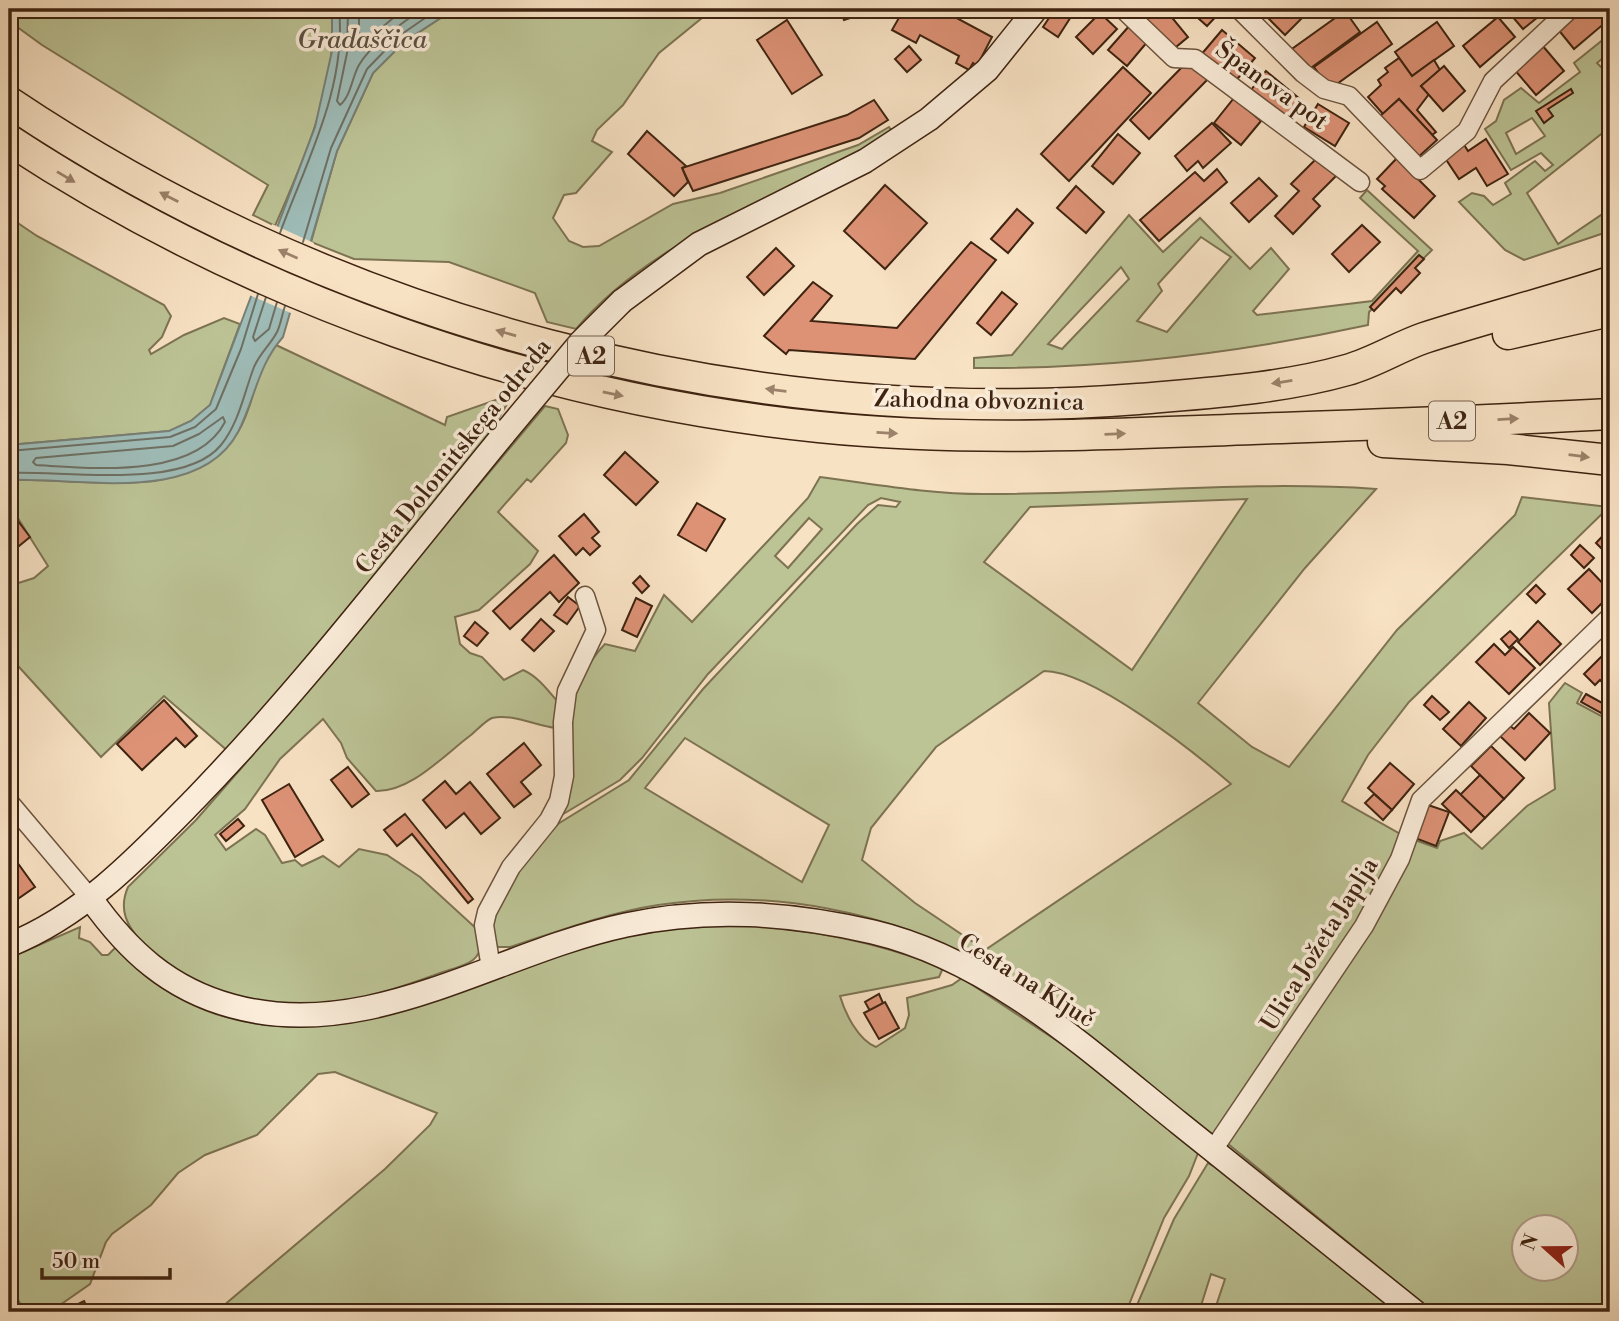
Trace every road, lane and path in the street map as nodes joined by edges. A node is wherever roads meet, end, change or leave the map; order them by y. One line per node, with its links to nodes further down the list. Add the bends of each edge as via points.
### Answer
1 (1036, 9): 17 (street, Cesta Dolomitskega odreda, bridge, via 987,70 929,119 865,161 699,244 622,301 504,433 268,724 147,849)
2 (1123, 9): 7 (street, Španova pot, via 1174,58 1195,59)
3 (1239, 9): 4 (street, via 1303,73 1324,89 1349,96 1420,170 1466,131 1493,81)
4 (1570, 9)
5 (9, 102): 10 (highway, Zahodna obvoznica / A2, one-way to 5, via 1213,391 1075,403 982,404 844,398 684,376 568,351 346,279 230,228 109,164)
6 (9, 140): 12 (highway, Zahodna obvoznica / A2, one-way to 12, via 99,196 219,259 336,309 542,377 637,399 774,422 865,431 981,436)
7 (1360, 182)
8 (1610, 282): 10 (highway, Zahodna obvoznica / A2, via 1427,337)
9 (1610, 311): 10 (highway)
10 (1349, 370)
11 (1610, 414): 12 (highway, Zahodna obvoznica / A2, one-way to 11)
12 (1293, 428): 13 (highway, one-way to 13, via 1389,442)
13 (1610, 460)
14 (585, 596): 19 (street, via 596,630 567,691 562,792 549,820 511,867 487,912 484,925)
15 (1610, 617): 20 (street, Ulica Jožeta Japlja, via 1421,800 1400,859 1371,915)
16 (9, 802): 17 (street)
17 (91, 899): 18 (street, Cesta Dolomitskega odreda, via 36,934); 19 (street, Cesta na Ključ, via 124,942 172,983 251,1012 327,1015 374,1007)
18 (9, 945)
19 (491, 968): 20 (street, Cesta na Ključ, via 600,931 684,915 774,915 877,933 951,960 1010,994)
20 (1213, 1150): 21 (street, Cesta na Ključ)
21 (1415, 1312)

